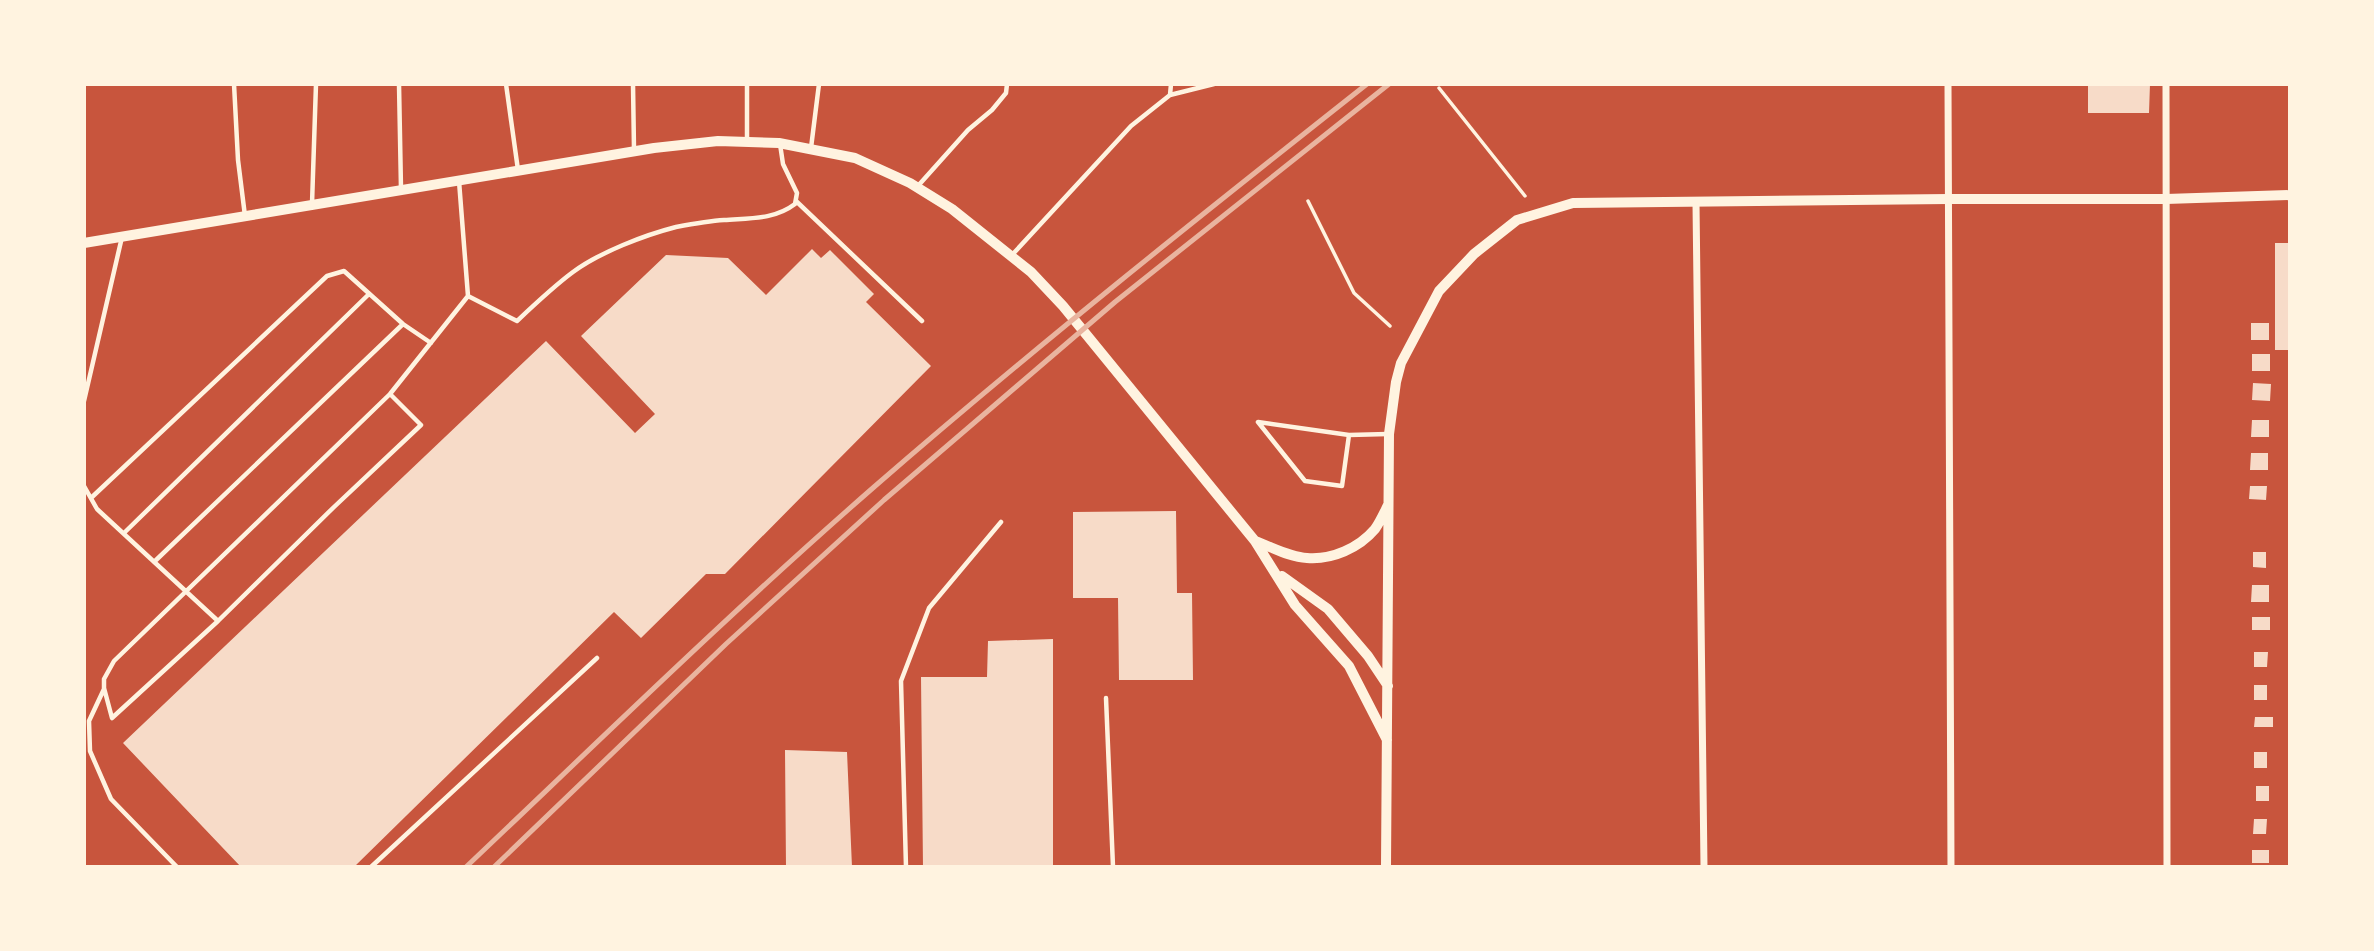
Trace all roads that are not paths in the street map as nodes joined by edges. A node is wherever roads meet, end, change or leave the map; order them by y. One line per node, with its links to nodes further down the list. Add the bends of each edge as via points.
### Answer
1 (234, 84): 28 (lane)
2 (316, 84): 27 (lane)
3 (399, 84): 21 (lane)
4 (506, 84): 18 (lane)
5 (633, 84): 17 (lane)
6 (747, 84): 14 (lane)
7 (819, 84): 16 (lane)
8 (1007, 84): 20 (lane, via 1006,93)
9 (1171, 84): 13 (lane)
10 (1214, 84): 13 (lane)
11 (1948, 84): 23 (street)
12 (2166, 84): 24 (street)
13 (1170, 95): 31 (lane, via 1131,126)
14 (747, 142): 15 (street); 17 (street)
15 (779, 143): 16 (street); 25 (lane)
16 (811, 149): 20 (street, via 855,158)
17 (635, 151): 18 (street)
18 (518, 170): 19 (street)
19 (458, 180): 21 (street); 33 (lane)
20 (917, 188): 31 (street)
21 (401, 190): 27 (street)
22 (2290, 195): 24 (street)
23 (1949, 199): 24 (street); 26 (street); 64 (street)
24 (2166, 199): 65 (street)
25 (796, 200): 33 (lane, via 776,215 674,228 605,254 575,271 517,321); 34 (lane)
26 (1696, 203): 40 (street, via 1573,203 1517,220 1474,254 1439,291 1401,363); 63 (street)
27 (312, 205): 28 (street)
28 (245, 216): 29 (street)
29 (122, 236): 30 (street); 38 (lane)
30 (84, 243)
31 (1011, 256): 46 (street, via 1086,332)
32 (369, 294): 35 (lane); 42 (lane, via 344,271 327,276); 45 (lane)
33 (468, 296): 36 (lane)
34 (922, 321)
35 (403, 324): 36 (lane); 47 (lane)
36 (430, 343): 37 (lane)
37 (390, 394): 49 (lane); 50 (lane, via 421,425)
38 (84, 401)
39 (1349, 435): 39 (lane, via 1323,432 1258,422 1305,481 1342,486); 40 (lane)
40 (1389, 435): 43 (street)
41 (84, 486): 42 (lane)
42 (91, 498): 45 (lane)
43 (1390, 503): 46 (street, via 1376,528 1361,542 1326,557 1307,558); 54 (street)
44 (1001, 522): 60 (lane, via 929,608 901,681)
45 (124, 533): 47 (lane)
46 (1255, 541): 48 (street)
47 (154, 562): 49 (lane)
48 (1277, 573): 51 (street, via 1328,609); 53 (street, via 1295,605)
49 (186, 590): 50 (lane); 55 (lane, via 114,661)
50 (218, 621): 55 (lane, via 112,718)
51 (1368, 656): 53 (street); 54 (street)
52 (597, 658): 59 (lane)
53 (1349, 666): 57 (street)
54 (1388, 686): 57 (street)
55 (104, 688): 58 (lane, via 89,721 90,751 111,799)
56 (1107, 698): 61 (lane)
57 (1387, 740): 62 (street)
58 (177, 867)
59 (371, 867)
60 (906, 867)
61 (1113, 867)
62 (1386, 867)
63 (1704, 867)
64 (1951, 867)
65 (2167, 867)

